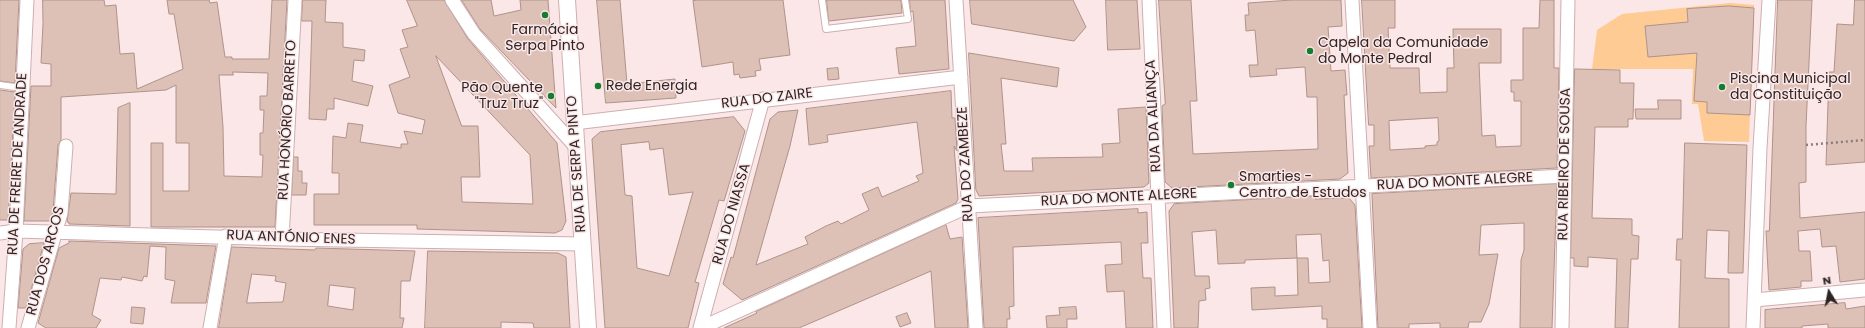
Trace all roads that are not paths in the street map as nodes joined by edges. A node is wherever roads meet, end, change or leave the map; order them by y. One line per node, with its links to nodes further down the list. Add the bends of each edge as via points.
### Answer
1 (27, 0): 14 (street, RUA DE FREIRE DE ANDRADE)
2 (295, 0): 27 (street, RUA HONÓRIO BARRETO)
3 (452, 0): 18 (street, via 474,34)
4 (566, 0): 16 (street, RUA DE SERPA PINTO)
5 (822, 0): 6 (lane, via 826,30 908,19)
6 (906, 0)
7 (956, 0): 12 (street, RUA DO ZAMBEZE)
8 (1148, 0): 21 (street, RUA DA ALIANÇA)
9 (1352, 0): 20 (street)
10 (1568, 0): 19 (street, RUA RIBEIRO DE SOUSA)
11 (1769, 0): 30 (street)
12 (961, 77): 15 (street, RUA DO ZAIRE); 22 (street, RUA DO ZAMBEZE)
13 (0, 85): 14 (lane)
14 (22, 88): 23 (street, RUA DE FREIRE DE ANDRADE)
15 (763, 99): 16 (street, RUA DO ZAIRE); 35 (street, RUA DO NIASSA)
16 (574, 123): 18 (street, RUA DE SERPA PINTO)
17 (66, 146): 25 (street, RUA DOS ARCOS)
18 (576, 147): 28 (street, RUA DE SERPA PINTO)
19 (1565, 176): 20 (street, RUA DO MONTE ALEGRE); 39 (street, RUA RIBEIRO DE SOUSA)
20 (1362, 187): 21 (street, RUA DO MONTE ALEGRE); 38 (street)
21 (1158, 196): 22 (street, RUA DO MONTE ALEGRE); 37 (street, RUA DA ALIANÇA)
22 (968, 206): 35 (street, RUA DO MONTE ALEGRE); 36 (street, RUA DO ZAMBEZE)
23 (16, 231): 24 (street, RUA ANTÓNIO ENES); 25 (street, RUA ANTÓNIO ENES); 31 (street, RUA DE FREIRE DE ANDRADE)
24 (0, 233)
25 (57, 233): 26 (street, RUA ANTÓNIO ENES); 32 (street, RUA DOS ARCOS)
26 (226, 236): 27 (street, RUA ANTÓNIO ENES); 33 (street)
27 (282, 239): 28 (street, RUA ANTÓNIO ENES)
28 (582, 244): 34 (street, RUA DE SERPA PINTO)
29 (1865, 290): 30 (street)
30 (1754, 300): 40 (street)
31 (9, 326): 32 (street)
32 (28, 328)
33 (210, 328)
34 (588, 328)
35 (700, 328)
36 (976, 328)
37 (1164, 328)
38 (1370, 328)
39 (1562, 328)
40 (1753, 328)

